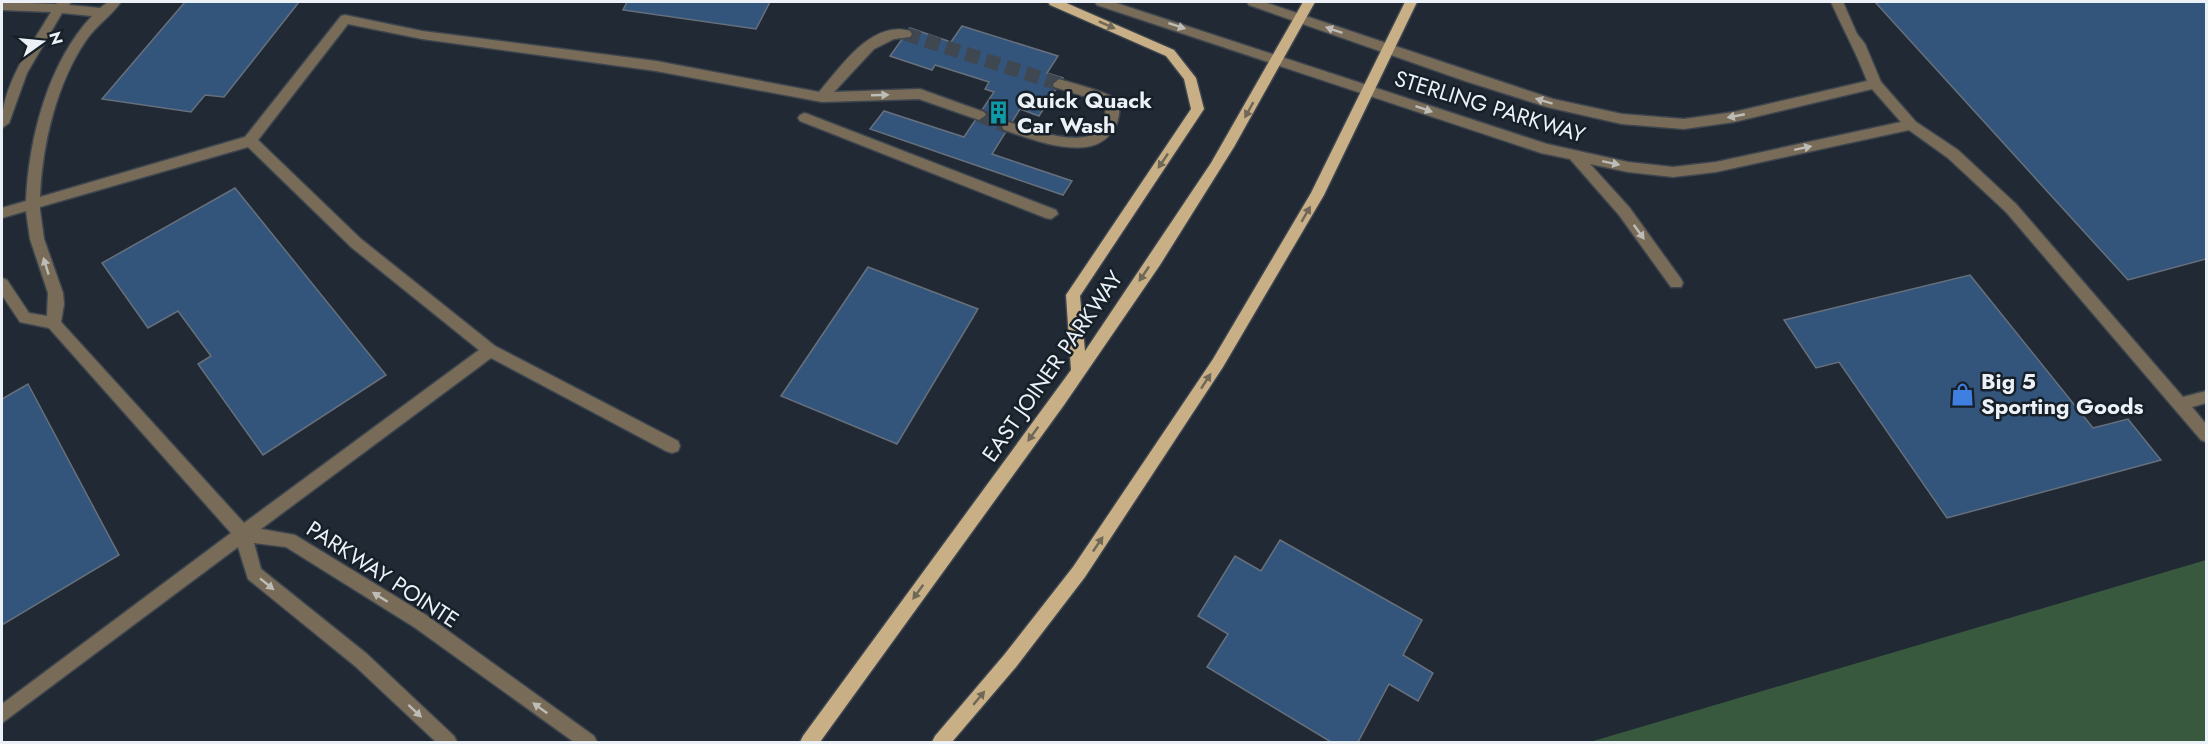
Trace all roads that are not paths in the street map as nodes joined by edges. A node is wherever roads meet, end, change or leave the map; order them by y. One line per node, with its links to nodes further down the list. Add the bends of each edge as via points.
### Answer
1 (115, 2): 10 (street)
2 (1054, 2): 33 (main road, one-way to 33, via 1170,53 1190,78 1198,109 1073,295)
3 (1101, 2): 14 (street, STERLING PARKWAY, one-way to 14)
4 (1253, 2): 11 (street, STERLING PARKWAY)
5 (1310, 2): 11 (main road, EAST JOINER PARKWAY)
6 (1411, 2): 13 (main road)
7 (1837, 2): 16 (street)
8 (62, 5): 9 (street); 10 (street); 21 (street, via 21,73)
9 (2, 6)
10 (103, 13): 26 (street, via 80,38 56,89 43,131)
11 (1300, 18): 13 (street, STERLING PARKWAY, one-way to 11); 14 (main road, EAST JOINER PARKWAY)
12 (906, 34): 18 (street, via 896,33 873,41)
13 (1389, 50): 16 (street, STERLING PARKWAY, one-way to 13, via 1734,117 1684,124 1622,119 1552,104); 17 (main road)
14 (1277, 59): 17 (street, STERLING PARKWAY); 33 (main road, EAST JOINER PARKWAY, one-way to 33, via 1200,191)
15 (1059, 84): 23 (street, via 1113,104 1108,129 1094,139 1075,144 1050,141)
16 (1875, 84): 22 (street)
17 (1369, 90): 25 (street, STERLING PARKWAY, one-way to 25, via 1546,150); 43 (main road, one-way to 17, via 1010,662 1079,572 1218,363 1317,195)
18 (822, 97): 19 (street, one-way to 19, via 920,94); 24 (street, via 656,66 422,35 345,19)
19 (979, 115)
20 (805, 118): 28 (street)
21 (2, 123)
22 (1911, 125): 25 (street, STERLING PARKWAY, one-way to 22, via 1673,172 1716,167); 35 (street, via 1953,154 2011,208)
23 (1010, 127)
24 (250, 141): 26 (street); 32 (street, via 356,243)
25 (1574, 155): 29 (street, one-way to 29, via 1624,211)
26 (33, 204): 27 (street); 31 (street, one-way to 26, via 57,300 35,230)
27 (2, 213)
28 (1051, 214)
29 (1676, 283)
30 (2, 285): 31 (street, via 25,318)
31 (53, 323): 38 (street)
32 (490, 350): 37 (street); 38 (street)
33 (1079, 371): 42 (main road, EAST JOINER PARKWAY, one-way to 42)
34 (2206, 397): 35 (street)
35 (2180, 404): 36 (street)
36 (2206, 435)
37 (672, 446)
38 (243, 534): 39 (street); 40 (street, one-way to 40, via 254,574 361,660); 41 (street, PARKWAY POINTE, one-way to 38, via 420,621 289,540)
39 (2, 714)
40 (448, 742)
41 (588, 742)
42 (809, 742)
43 (941, 742)

